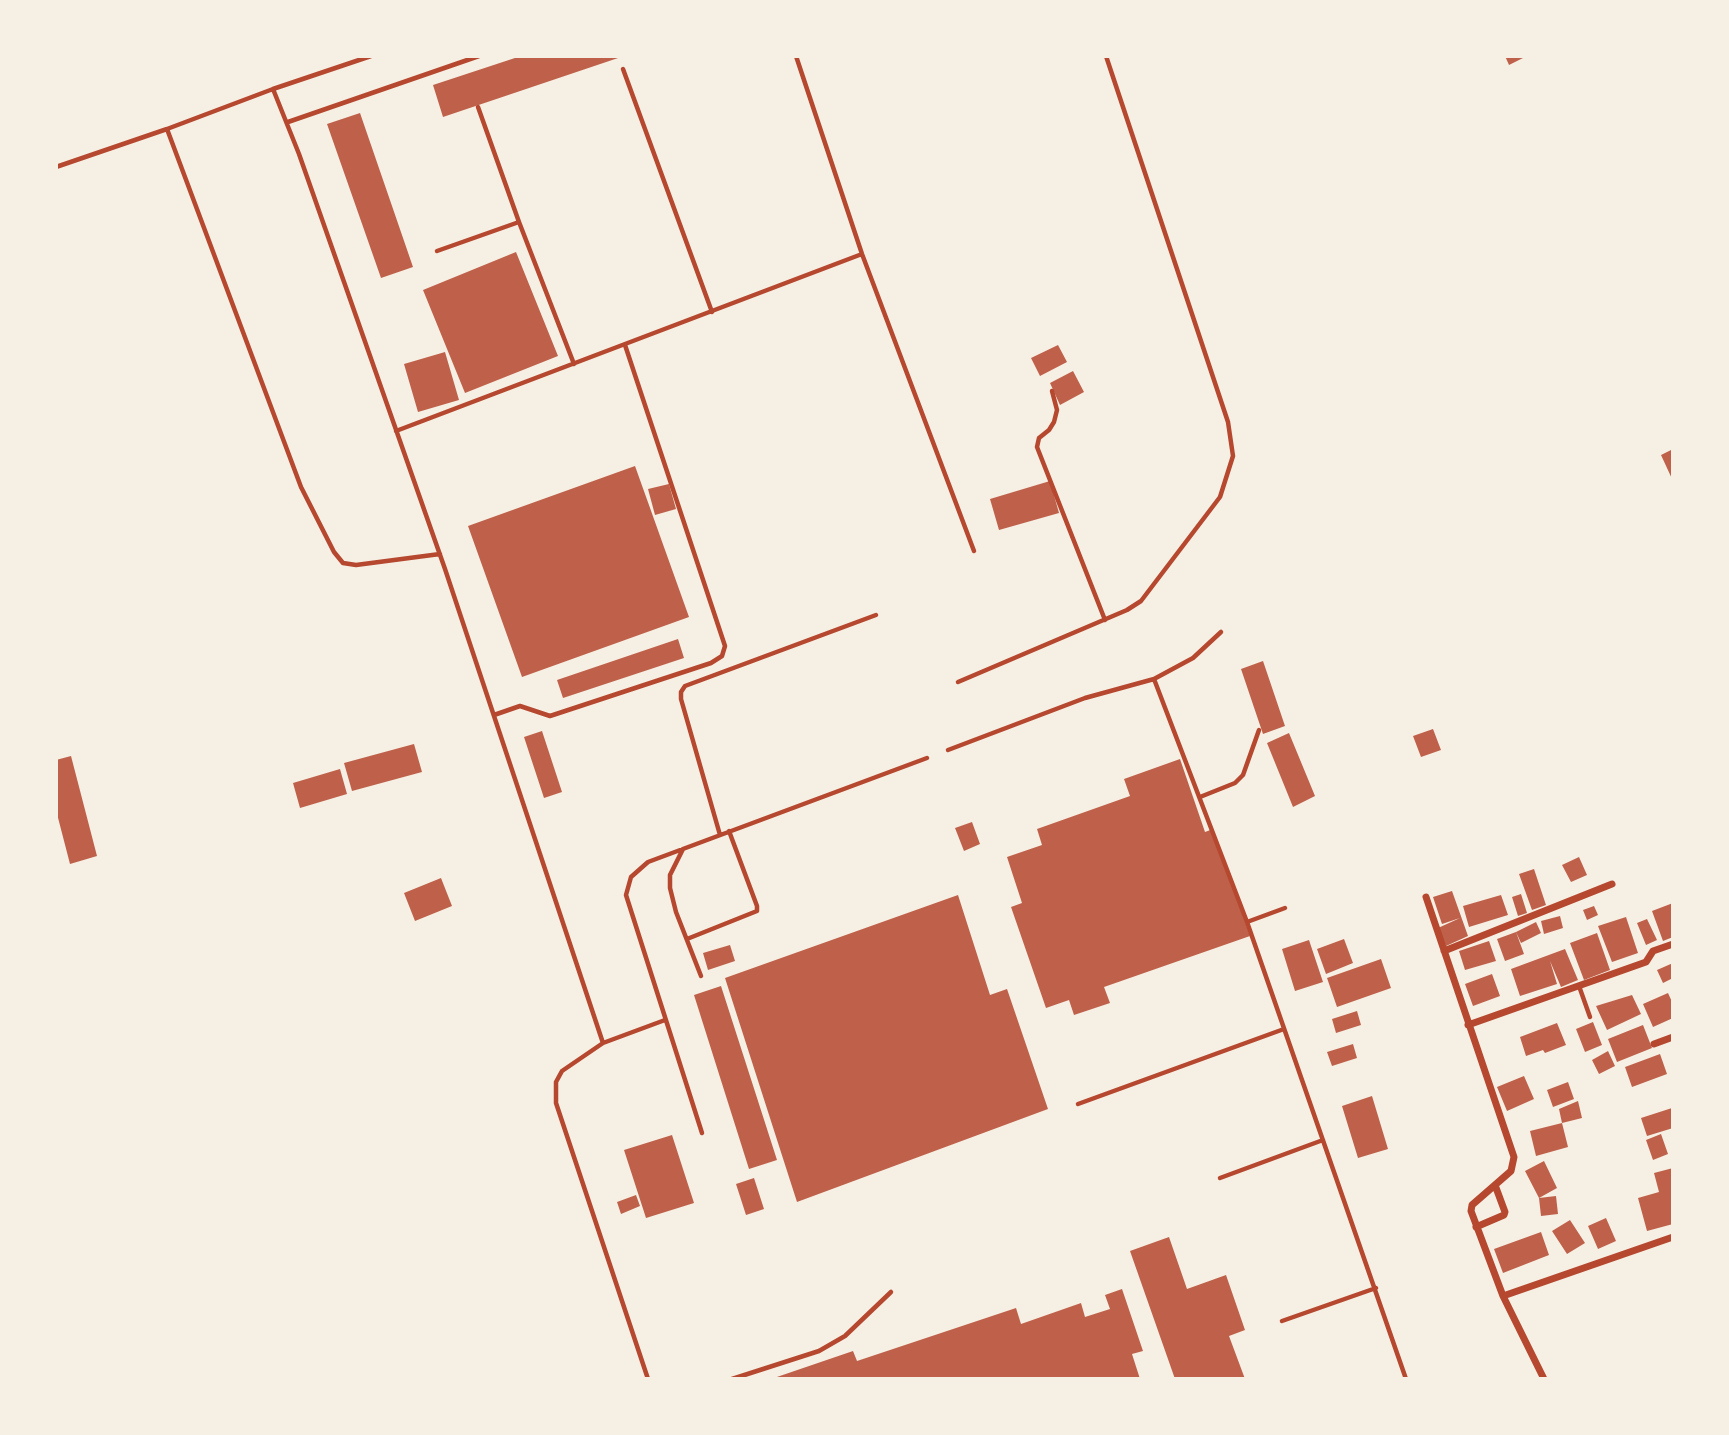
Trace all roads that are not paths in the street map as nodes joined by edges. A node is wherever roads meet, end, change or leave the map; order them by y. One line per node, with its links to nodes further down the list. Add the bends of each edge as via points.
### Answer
1 (371, 56): 6 (lane)
2 (479, 56): 8 (lane)
3 (796, 56): 13 (lane)
4 (1106, 56): 22 (lane, via 1227,422 1233,456 1220,497 1152,589 1141,601)
5 (623, 69): 14 (lane)
6 (273, 89): 8 (lane); 9 (lane)
7 (478, 107): 11 (lane)
8 (288, 122): 18 (lane)
9 (167, 130): 10 (lane); 20 (lane, via 301,487 334,552 343,563 356,565)
10 (56, 167)
11 (519, 222): 12 (lane); 16 (lane)
12 (437, 251)
13 (862, 254): 14 (lane); 19 (lane)
14 (712, 313): 15 (lane)
15 (625, 345): 16 (lane); 26 (lane, via 725,646 722,656 550,716 526,706)
16 (574, 364): 18 (lane)
17 (1052, 391): 22 (lane, via 1057,410 1054,422 1037,447)
18 (397, 431): 20 (lane)
19 (974, 551)
20 (440, 554): 26 (lane)
21 (876, 615): 32 (lane, via 685,686 681,699)
22 (1105, 620): 25 (lane)
23 (1221, 632): 24 (lane, via 1193,657)
24 (1154, 680): 28 (lane, via 1085,698); 30 (lane)
25 (958, 682)
26 (494, 715): 48 (lane)
27 (1259, 730): 30 (lane, via 1243,775)
28 (948, 750)
29 (927, 758): 31 (lane)
30 (1200, 797): 37 (lane)
31 (729, 831): 32 (lane); 38 (lane, via 757,911)
32 (720, 835): 33 (lane)
33 (684, 848): 38 (lane, via 670,875 670,888); 44 (lane, via 648,862 631,877 626,895)
34 (1612, 884): 40 (street)
35 (1426, 897): 40 (street)
36 (1285, 908): 37 (lane)
37 (1247, 922): 46 (lane)
38 (687, 939): 41 (lane)
39 (1673, 944): 42 (street, via 1653,951 1646,962)
40 (1444, 951): 45 (street)
41 (701, 976)
42 (1579, 986): 43 (lane); 45 (street)
43 (1590, 1017)
44 (665, 1020): 48 (lane); 51 (lane)
45 (1468, 1025): 54 (street, via 1514,1157 1511,1171)
46 (1284, 1029): 50 (lane); 52 (lane)
47 (1673, 1037): 49 (street)
48 (603, 1043): 61 (lane, via 562,1072 556,1082 556,1103)
49 (1654, 1044)
50 (1078, 1104)
51 (702, 1133)
52 (1323, 1140): 53 (lane); 57 (lane)
53 (1220, 1178)
54 (1495, 1185): 55 (street, via 1472,1205); 55 (street, via 1504,1215)
55 (1476, 1227): 59 (street)
56 (1673, 1237): 59 (street)
57 (1376, 1288): 60 (lane); 63 (lane)
58 (891, 1292): 62 (lane, via 845,1336 819,1351)
59 (1503, 1296): 64 (street)
60 (1282, 1321)
61 (648, 1379)
62 (732, 1379)
63 (1406, 1379)
64 (1544, 1379)

